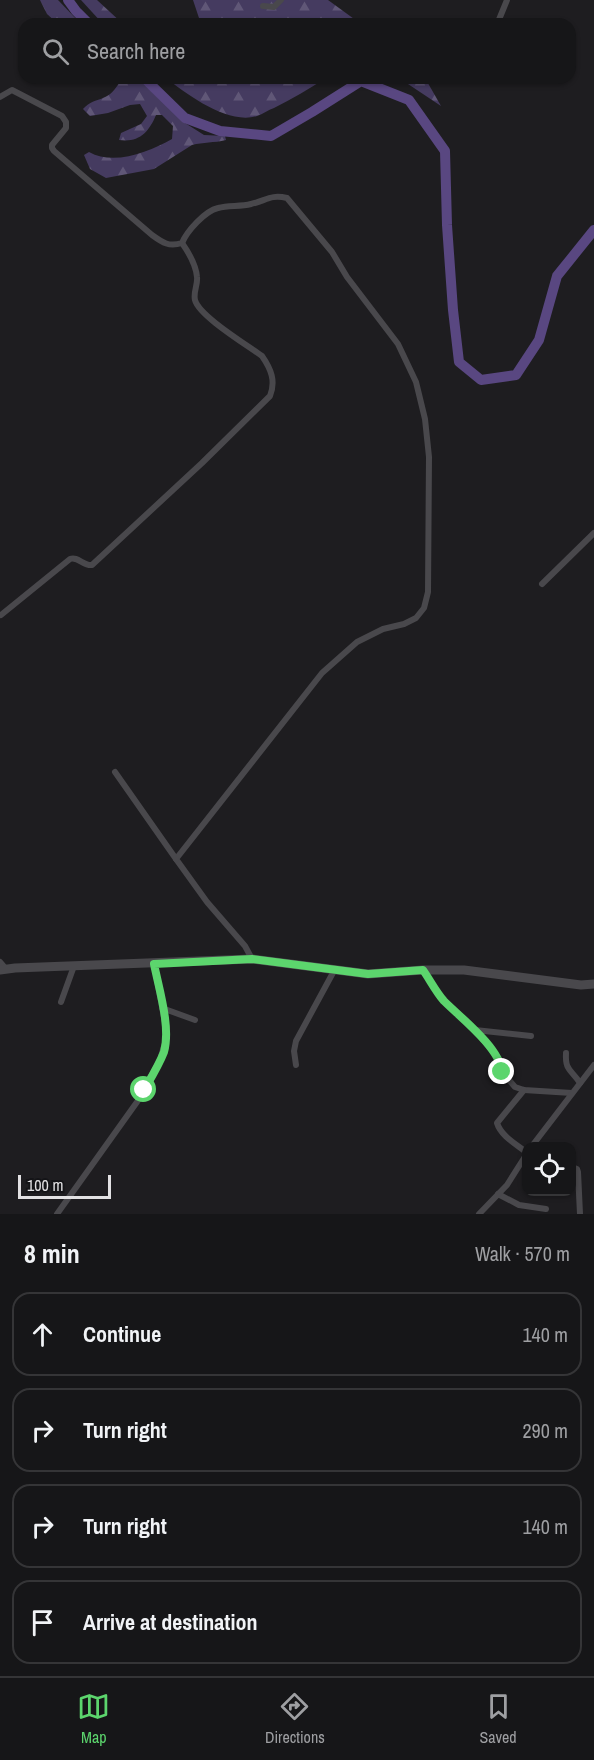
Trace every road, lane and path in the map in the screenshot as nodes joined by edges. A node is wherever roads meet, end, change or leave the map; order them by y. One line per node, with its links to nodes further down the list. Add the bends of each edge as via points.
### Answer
1 (281, 0): 3 (street, via 274,7)
2 (507, 0): 4 (street)
3 (263, 6)
4 (500, 18)
5 (0, 97): 6 (street, via 12,90 62,116 66,128 52,145 54,152 152,235 173,246)
6 (182, 243): 9 (street, via 196,274 196,303 216,323 262,356 274,381 270,396 92,565 70,559); 11 (street, via 193,226 214,209 274,196 287,198 332,252 398,344 416,382 425,419 429,457 428,592 424,608 416,618 357,642 322,674)
7 (594, 533): 8 (street)
8 (542, 584)
9 (1, 615)
10 (115, 772): 11 (street)
11 (176, 859): 12 (street)
12 (252, 959): 13 (street); 16 (street)
13 (154, 964): 14 (street); 20 (street)
14 (74, 966): 15 (street); 19 (street)
15 (2, 967)
16 (335, 969): 17 (street, via 368,974); 25 (street, via 296,1041)
17 (423, 970): 18 (street, via 464,970); 22 (street, via 442,999)
18 (594, 984)
19 (61, 1002)
20 (162, 1008): 21 (street); 36 (street, via 166,1040 160,1060 137,1102)
21 (195, 1020)
22 (475, 1030): 23 (street); 28 (street, via 499,1059 502,1072 512,1085)
23 (531, 1036)
24 (566, 1053): 27 (street, via 565,1064)
25 (296, 1065)
26 (594, 1065): 27 (street)
27 (580, 1083): 29 (street)
28 (524, 1090): 29 (street); 31 (street, via 497,1124)
29 (572, 1093): 30 (street)
30 (535, 1142)
31 (522, 1150)
32 (522, 1160): 34 (street)
33 (576, 1169): 38 (street)
34 (498, 1194): 35 (street, via 519,1205); 37 (street)
35 (546, 1209)
36 (57, 1214)
37 (479, 1214)
38 (580, 1214)

